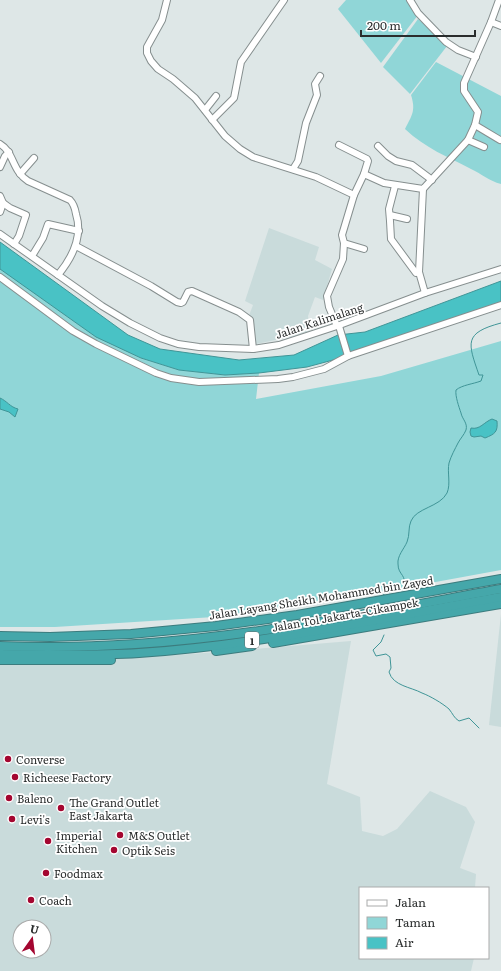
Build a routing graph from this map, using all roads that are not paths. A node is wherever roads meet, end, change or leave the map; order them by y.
1 (167, 0) edge
2 (284, 0) edge
3 (410, 0) edge
4 (499, 0) edge
5 (491, 22) junction
6 (501, 26) edge
7 (476, 57) junction
8 (320, 76) dead end
9 (216, 96) dead end
10 (206, 110) junction
11 (212, 120) junction
12 (475, 125) junction
13 (468, 140) junction
14 (500, 140) edge
15 (0, 144) edge
16 (339, 145) dead end
17 (378, 146) dead end
18 (484, 147) dead end
19 (9, 152) junction
20 (34, 158) dead end
21 (0, 167) edge
22 (293, 169) junction
23 (20, 174) junction
24 (364, 174) junction
25 (432, 180) junction
26 (395, 186) junction
27 (423, 189) junction
28 (354, 195) junction
29 (0, 196) edge
30 (3, 203) junction
31 (0, 212) edge
32 (390, 215) junction
33 (407, 219) dead end
34 (79, 231) junction
35 (0, 234) edge
36 (344, 243) junction
37 (14, 244) junction
38 (76, 246) junction
39 (364, 249) dead end
40 (32, 256) junction
41 (501, 269) edge
42 (419, 272) junction
43 (58, 275) junction
44 (0, 277) edge
45 (425, 293) junction
46 (501, 305) edge
47 (339, 327) junction
48 (253, 349) junction
49 (348, 354) junction
50 (501, 579) edge
51 (501, 589) edge
52 (501, 597) edge
53 (501, 604) edge
54 (0, 636) edge
55 (0, 646) edge
56 (0, 654) edge
57 (0, 660) edge

1 - 10 street
2 - 11 street
3 - 7 street
4 - 5 street
5 - 6 street
5 - 7 street
7 - 12 street
8 - 22 street
9 - 10 street
10 - 11 street
11 - 22 street
12 - 13 street
12 - 14 street
13 - 18 street
13 - 25 street
15 - 19 street
16 - 24 street
17 - 25 street
19 - 21 street
19 - 23 street
20 - 23 street
22 - 28 street
23 - 34 street
24 - 26 street
24 - 28 street
25 - 27 street
26 - 27 street
26 - 32 street
27 - 42 street
28 - 36 street
29 - 30 street
30 - 31 street
30 - 37 street
32 - 33 street
32 - 42 street
34 - 38 street
34 - 40 street
35 - 37 street, Jalan Kalimalang
36 - 39 street
36 - 47 street
37 - 40 street, Jalan Kalimalang
38 - 43 street
38 - 48 street
40 - 43 street, Jalan Kalimalang
41 - 45 street, Jalan Kalimalang
42 - 45 street
43 - 48 street, Jalan Kalimalang
44 - 49 street
45 - 47 street, Jalan Kalimalang
46 - 49 street
47 - 48 street, Jalan Kalimalang
47 - 49 street
50 - 54 highway, Jalan Layang Sheikh Mohammed bin Zayed / 1
51 - 55 highway, Jalan Tol Jakarta–Cikampek / 1
52 - 56 highway, Jalan Tol Jakarta–Cikampek / 1
53 - 57 highway, 1

